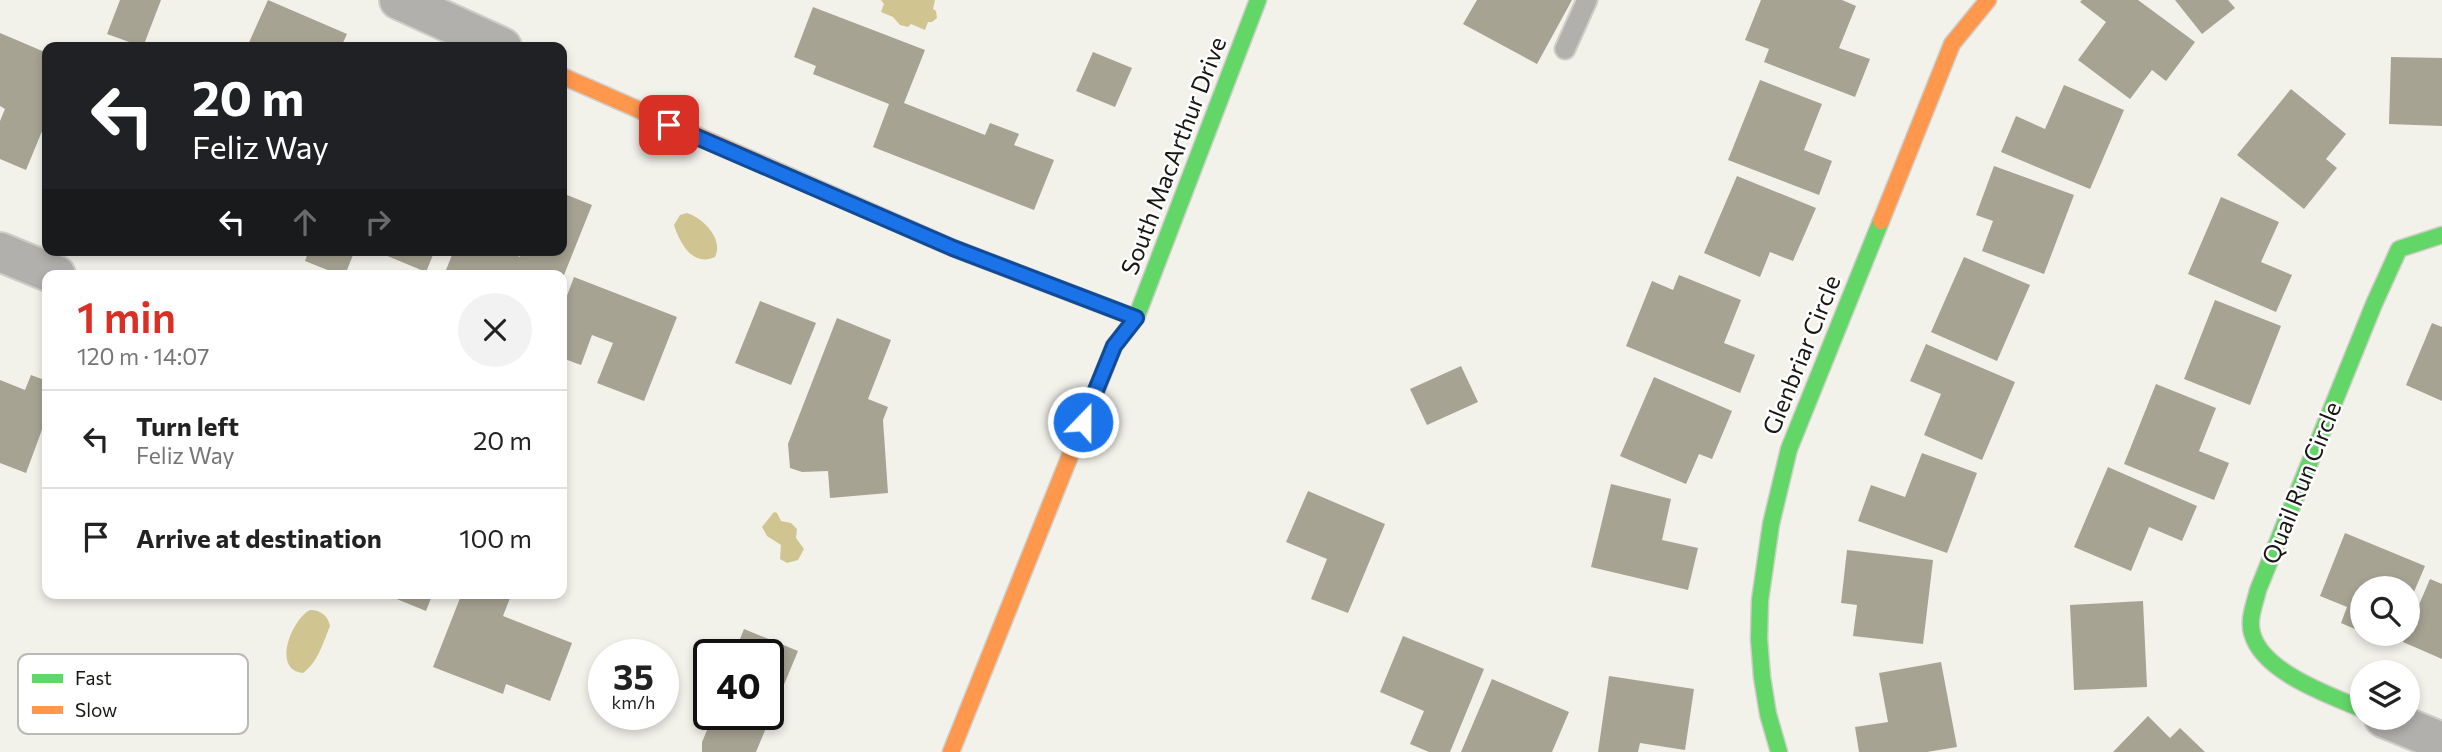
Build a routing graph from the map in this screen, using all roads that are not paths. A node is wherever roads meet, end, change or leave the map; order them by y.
1 (399, 0) edge
2 (1258, 0) edge
3 (1587, 0) edge
4 (1981, 2) edge
5 (491, 42) edge
6 (1565, 49) dead end
7 (567, 78) edge
8 (2442, 235) edge
9 (0, 252) edge
10 (44, 270) edge
11 (1136, 318) junction
12 (2350, 704) edge
13 (2413, 730) edge
14 (2442, 742) edge
15 (951, 752) edge
16 (1779, 752) edge

1 - 5 street
2 - 11 street, South MacArthur Drive
3 - 6 lane
4 - 16 street, Glenbriar Circle
7 - 11 street
8 - 12 street, Quail Run Circle
9 - 10 street
11 - 15 street, South MacArthur Drive
13 - 14 street

